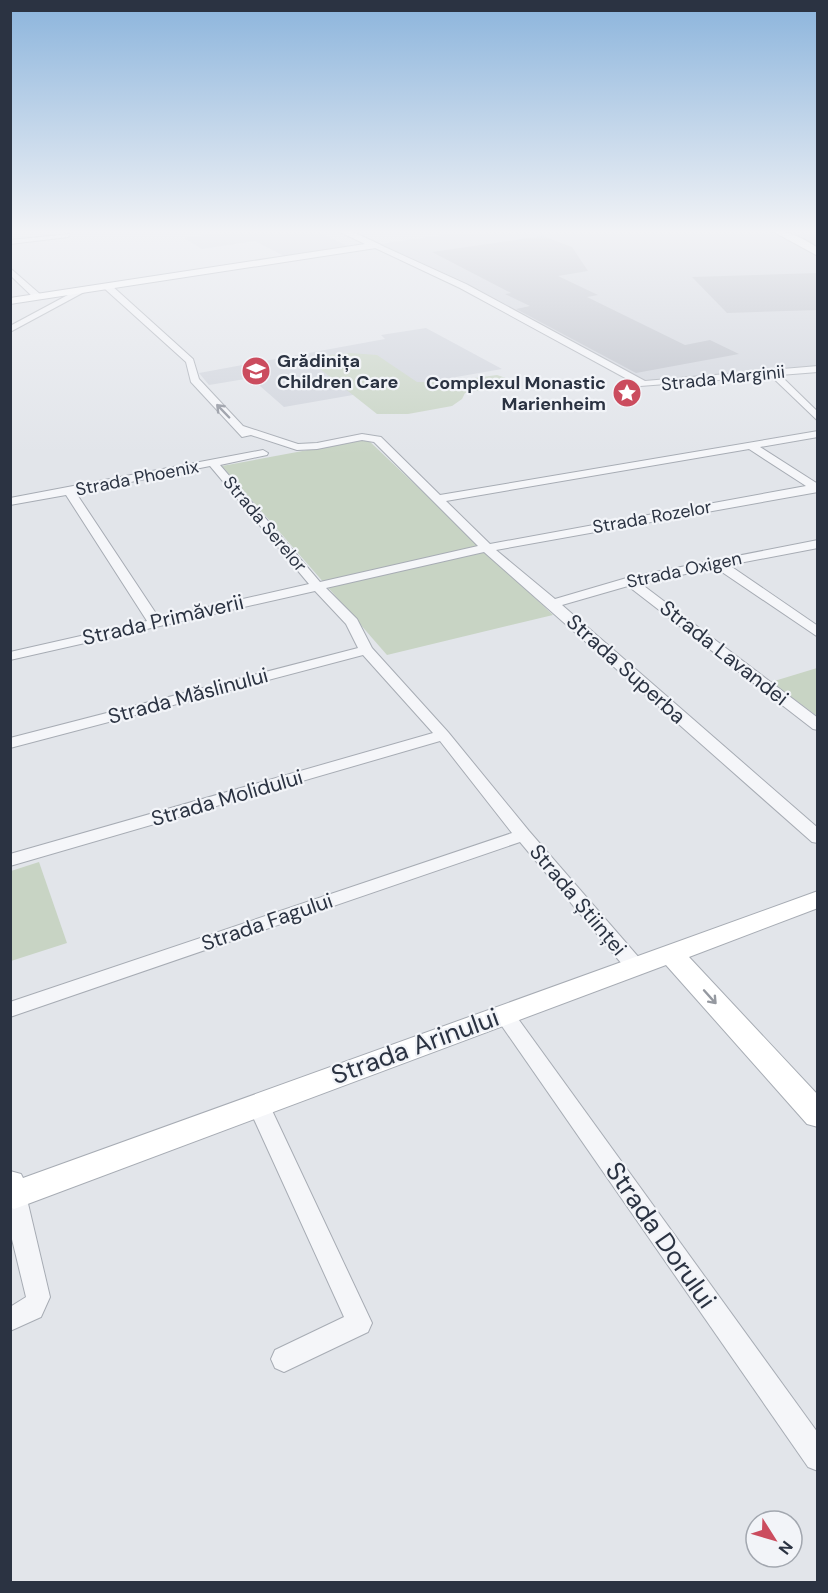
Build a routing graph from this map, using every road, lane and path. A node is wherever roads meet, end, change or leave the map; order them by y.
1 (56, 305) edge
2 (128, 305) edge
3 (499, 305) edge
4 (10, 330) edge
5 (818, 369) edge
6 (773, 373) junction
7 (818, 418) edge
8 (239, 428) junction
9 (818, 434) edge
10 (750, 445) junction
11 (213, 463) junction
12 (817, 488) edge
13 (69, 491) junction
14 (436, 499) junction
15 (10, 502) edge
16 (818, 544) edge
17 (798, 546) junction
18 (487, 548) junction
19 (818, 559) edge
20 (717, 563) junction
21 (630, 581) junction
22 (316, 585) junction
23 (553, 604) junction
24 (155, 622) junction
25 (818, 633) edge
26 (366, 650) junction
27 (10, 656) edge
28 (818, 726) edge
29 (443, 735) junction
30 (10, 743) edge
31 (523, 835) junction
32 (818, 838) edge
33 (10, 860) edge
34 (818, 899) edge
35 (671, 954) junction
36 (634, 965) junction
37 (10, 1010) edge
38 (504, 1014) junction
39 (258, 1104) junction
40 (818, 1115) edge
41 (12, 1190) edge
42 (10, 1319) edge
43 (284, 1359) dead end
44 (818, 1456) edge

1 - 4 street
8 -> 2 street
3 - 6 street, Strada Marginii
5 - 6 street, Strada Marginii
6 - 7 street
8 - 11 street, Strada Phoenix
8 - 14 street, Strada Superba
9 - 10 street
10 - 12 street
10 - 14 street
11 - 13 street, Strada Phoenix
11 - 22 street, Strada Serelor
12 - 18 street, Strada Rozelor
13 - 15 street, Strada Phoenix
13 - 24 street
14 - 18 street, Strada Superba
16 - 17 street, Strada Oxigen
17 - 19 street
17 - 20 street, Strada Oxigen
18 - 22 street, Strada Rozelor
18 - 23 street, Strada Superba
20 - 21 street, Strada Oxigen
20 - 25 street
21 - 23 street, Strada Oxigen
21 - 28 street, Strada Lavandei
22 - 24 street, Strada Primăverii
22 - 26 street, Strada Serelor
23 - 32 street, Strada Superba
24 - 27 street, Strada Primăverii
26 - 29 street, Strada Serelor
26 - 30 street, Strada Măslinului
29 - 31 street, Strada Științei
29 - 33 street, Strada Molidului
31 - 36 street, Strada Științei
31 - 37 street, Strada Fagului
34 - 35 street, Strada Arinului
35 - 36 street, Strada Arinului
35 -> 40 street
36 - 38 street, Strada Arinului
38 - 39 street, Strada Arinului
38 - 44 street, Strada Dorului
39 - 41 street, Strada Arinului
39 - 43 street
41 - 42 street

